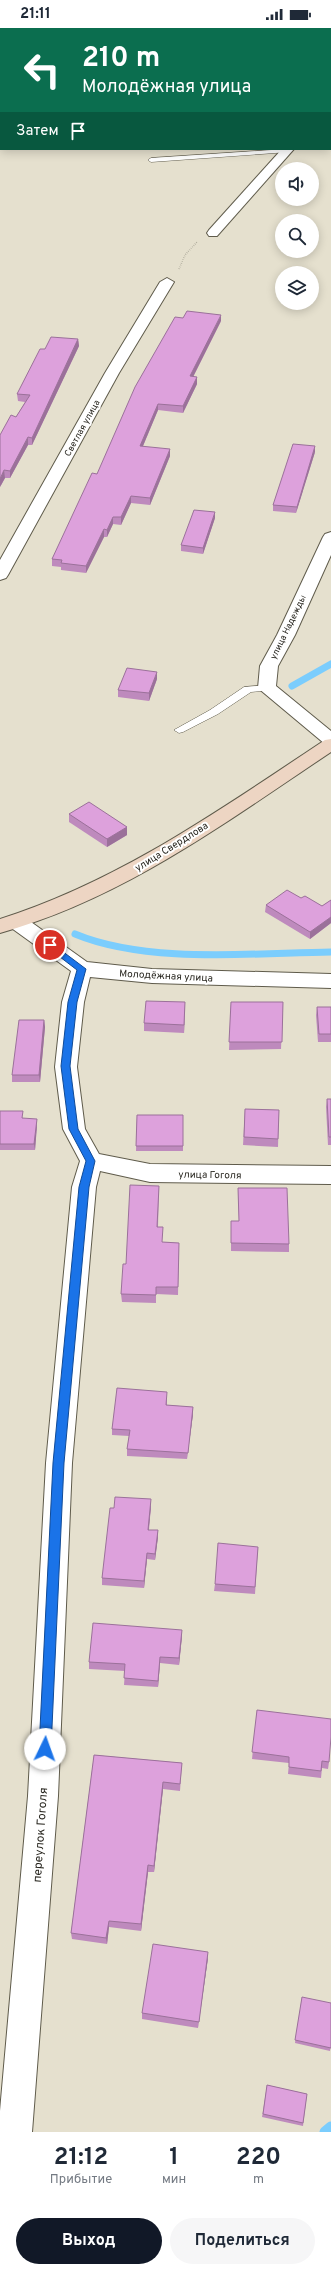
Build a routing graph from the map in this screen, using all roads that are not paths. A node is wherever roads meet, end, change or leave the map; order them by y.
1 (288, 150) edge
2 (151, 160) dead end
3 (213, 234) road end
4 (167, 282) dead end
5 (331, 536) edge
6 (0, 575) edge
7 (267, 688) junction
8 (179, 730) dead end
9 (331, 740) edge
10 (331, 744) edge
11 (9, 924) edge
12 (82, 969) junction
13 (331, 981) edge
14 (91, 1161) junction
15 (331, 1175) edge
16 (15, 2132) edge

1 - 2 lane
1 - 3 street
4 - 6 street, Светлая улица
5 - 7 street, улица Надежды
7 - 8 lane
7 - 9 street
10 - 11 street, улица Свердлова
11 - 12 street
12 - 13 street, Молодёжная улица
12 - 14 street
14 - 15 street, улица Гоголя
14 - 16 street, переулок Гоголя

